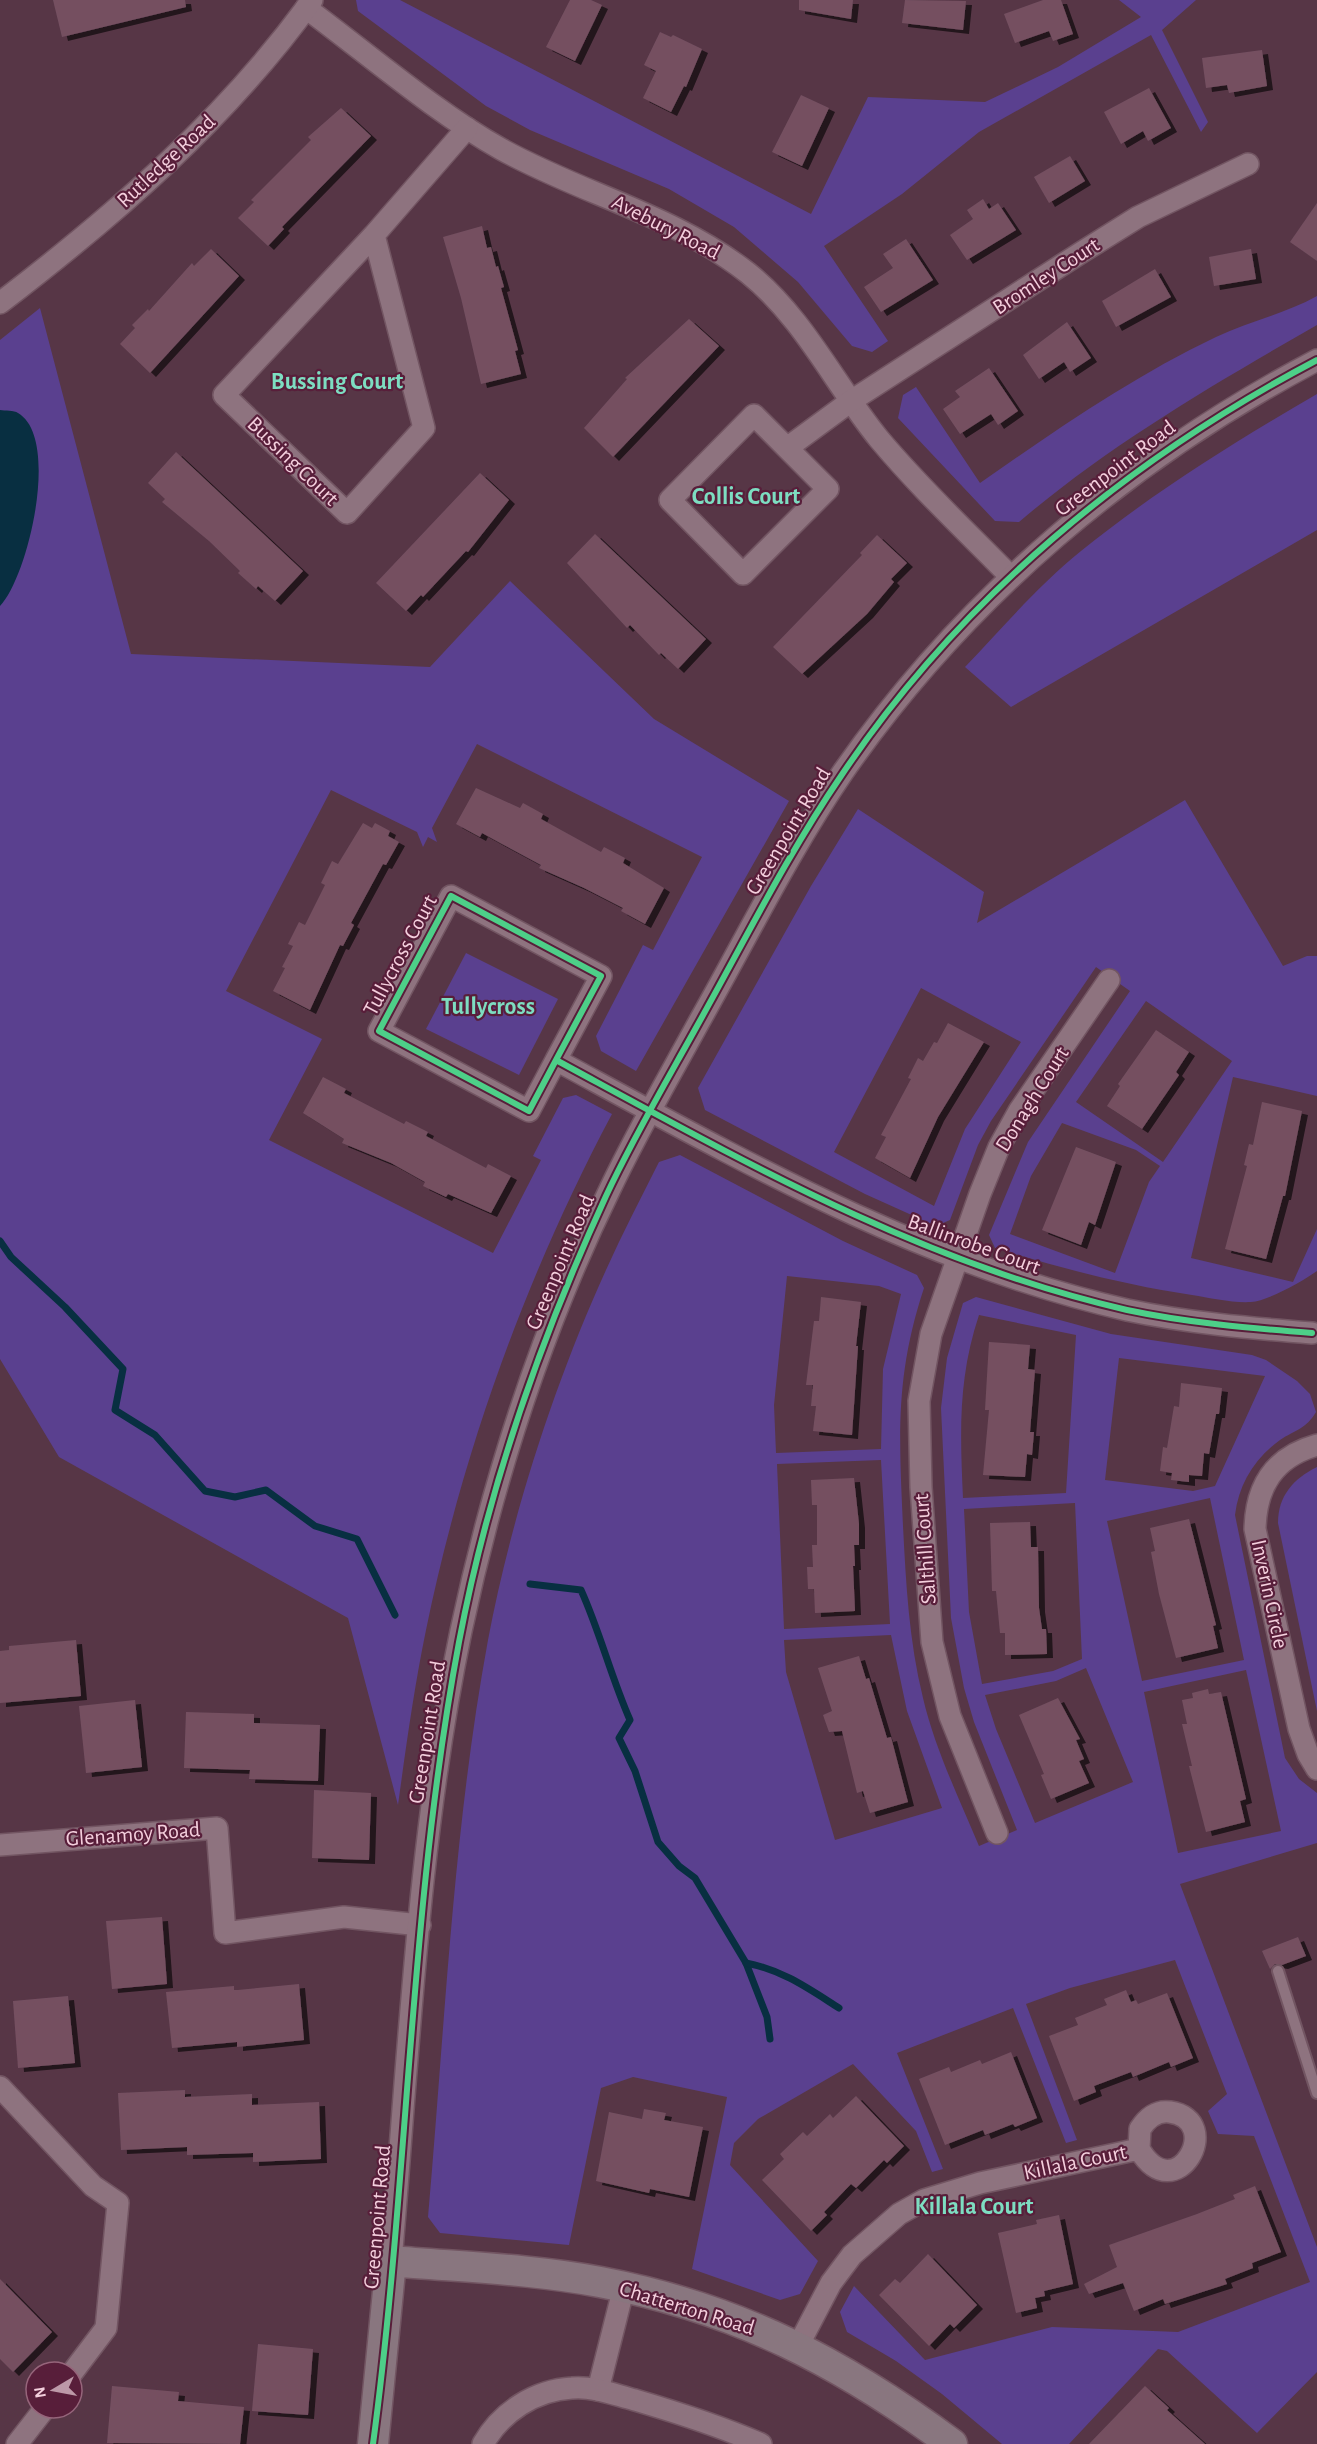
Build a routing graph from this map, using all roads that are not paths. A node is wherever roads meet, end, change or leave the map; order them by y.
1 (309, 4) edge
2 (467, 128) junction
3 (1248, 164) dead end
4 (374, 235) junction
5 (2, 296) edge
6 (1317, 360) edge
7 (851, 400) junction
8 (787, 448) junction
9 (1010, 576) junction
10 (1109, 980) dead end
11 (556, 1060) junction
12 (650, 1110) junction
13 (956, 1259) junction
14 (1315, 1334) edge
15 (1317, 1445) edge
16 (1317, 1768) edge
17 (997, 1833) dead end
18 (0, 1845) edge
19 (420, 1925) junction
20 (1278, 1971) dead end
21 (0, 2086) edge
22 (1317, 2093) edge
23 (1139, 2149) dead end
24 (391, 2260) junction
25 (624, 2287) junction
26 (798, 2346) junction
27 (82, 2360) edge
28 (598, 2390) junction
29 (36, 2420) edge
30 (0, 2438) edge
31 (7, 2444) edge
32 (17, 2444) edge
33 (373, 2444) edge
34 (483, 2444) edge
35 (761, 2444) edge
36 (952, 2444) edge

1 - 2 street, Avebury Road
1 - 5 street, Rutledge Road
2 - 4 street, Bussing Court
2 - 7 street, Avebury Road
3 - 7 street, Bromley Court
4 - 4 street, Bussing Court
6 - 9 street, Greenpoint Road
7 - 8 street
7 - 9 street, Avebury Road
8 - 8 street
9 - 12 street, Greenpoint Road
10 - 13 street, Donagh Court
11 - 11 street, Tullycross Court
11 - 12 street
12 - 13 street, Ballinrobe Court
12 - 19 street, Greenpoint Road
13 - 14 street, Ballinrobe Court
13 - 17 street, Salthill Court
15 - 16 street, Inverin Circle
18 - 19 street, Glenamoy Road
19 - 24 street, Greenpoint Road
20 - 22 lane
21 - 27 street
23 - 26 street, Killala Court
24 - 25 street, Chatterton Road
24 - 33 street, Greenpoint Road
25 - 26 street, Chatterton Road
25 - 28 street
26 - 36 street, Chatterton Road
28 - 34 street
28 - 35 street
29 - 32 street
30 - 31 street

